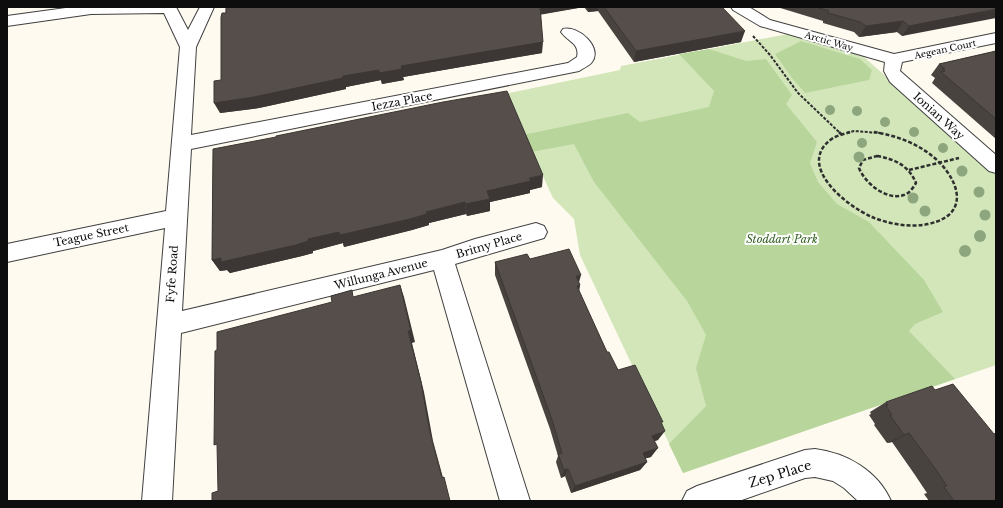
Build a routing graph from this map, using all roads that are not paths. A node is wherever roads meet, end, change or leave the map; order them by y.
1 (203, 7) edge
2 (207, 7) edge
3 (738, 7) edge
4 (96, 8) edge
5 (167, 8) edge
6 (7, 21) edge
7 (569, 32) dead end
8 (996, 38) edge
9 (188, 47) junction
10 (894, 59) junction
11 (181, 144) junction
12 (996, 166) edge
13 (176, 217) junction
14 (536, 232) dead end
15 (7, 253) edge
16 (442, 259) junction
17 (169, 325) junction
18 (157, 501) edge
19 (515, 501) edge
20 (697, 501) edge
21 (876, 501) edge

1 - 5 street
2 - 9 street, Fyfe Road
3 - 10 street, Arctic Way
4 - 5 street
4 - 6 street
5 - 9 street, Fyfe Road
7 - 11 street, Iezza Place
8 - 10 street, Aegean Court
9 - 11 street, Fyfe Road
10 - 12 street, Ionian Way
11 - 13 street, Fyfe Road
13 - 15 street, Teague Street
13 - 17 street, Fyfe Road
14 - 16 street, Britny Place
16 - 17 street, Willunga Avenue
16 - 19 street, Willunga Avenue
17 - 18 street, Fyfe Road
20 - 21 street, Zep Place

